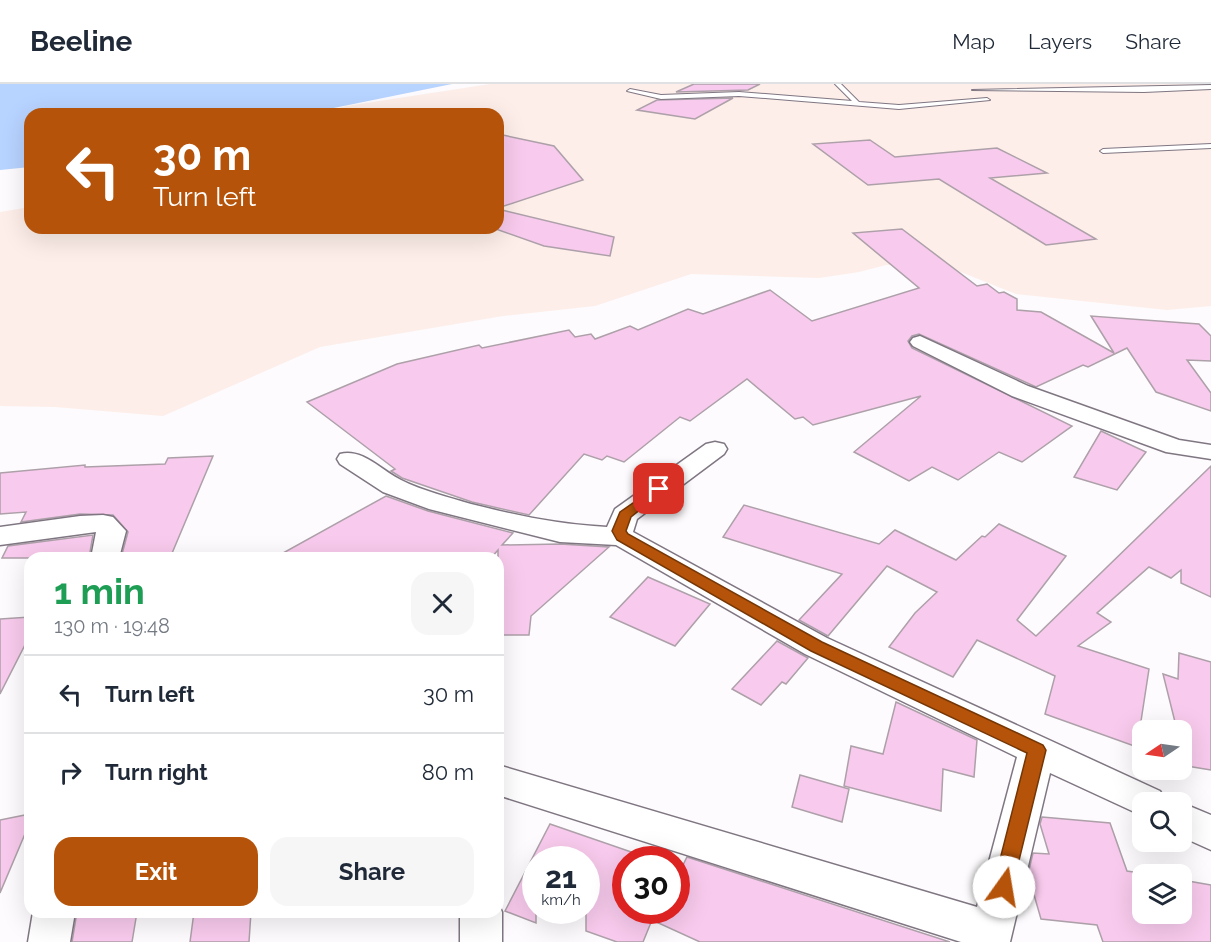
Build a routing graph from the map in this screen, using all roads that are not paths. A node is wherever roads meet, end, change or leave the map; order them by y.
1 (838, 84) edge
2 (967, 84) edge
3 (1211, 87) edge
4 (975, 90) junction
5 (630, 91) dead end
6 (858, 104) junction
7 (1211, 146) edge
8 (1103, 151) dead end
9 (920, 342) dead end
10 (715, 449) dead end
11 (1211, 452) edge
12 (349, 459) dead end
13 (0, 536) edge
14 (622, 537) junction
15 (107, 552) edge
16 (1037, 750) junction
17 (504, 782) edge
18 (1132, 795) edge
19 (1192, 824) edge
20 (1211, 833) edge
21 (53, 918) edge
22 (481, 918) edge
23 (991, 937) edge
24 (49, 942) edge
25 (481, 942) edge

1 - 6 lane
2 - 4 lane
3 - 4 lane
4 - 6 lane
5 - 6 lane
7 - 8 lane
9 - 11 street
10 - 14 street
12 - 14 street
13 - 15 street
14 - 16 street
16 - 18 street
16 - 23 street
17 - 23 street
19 - 20 street
21 - 24 street
22 - 25 street

